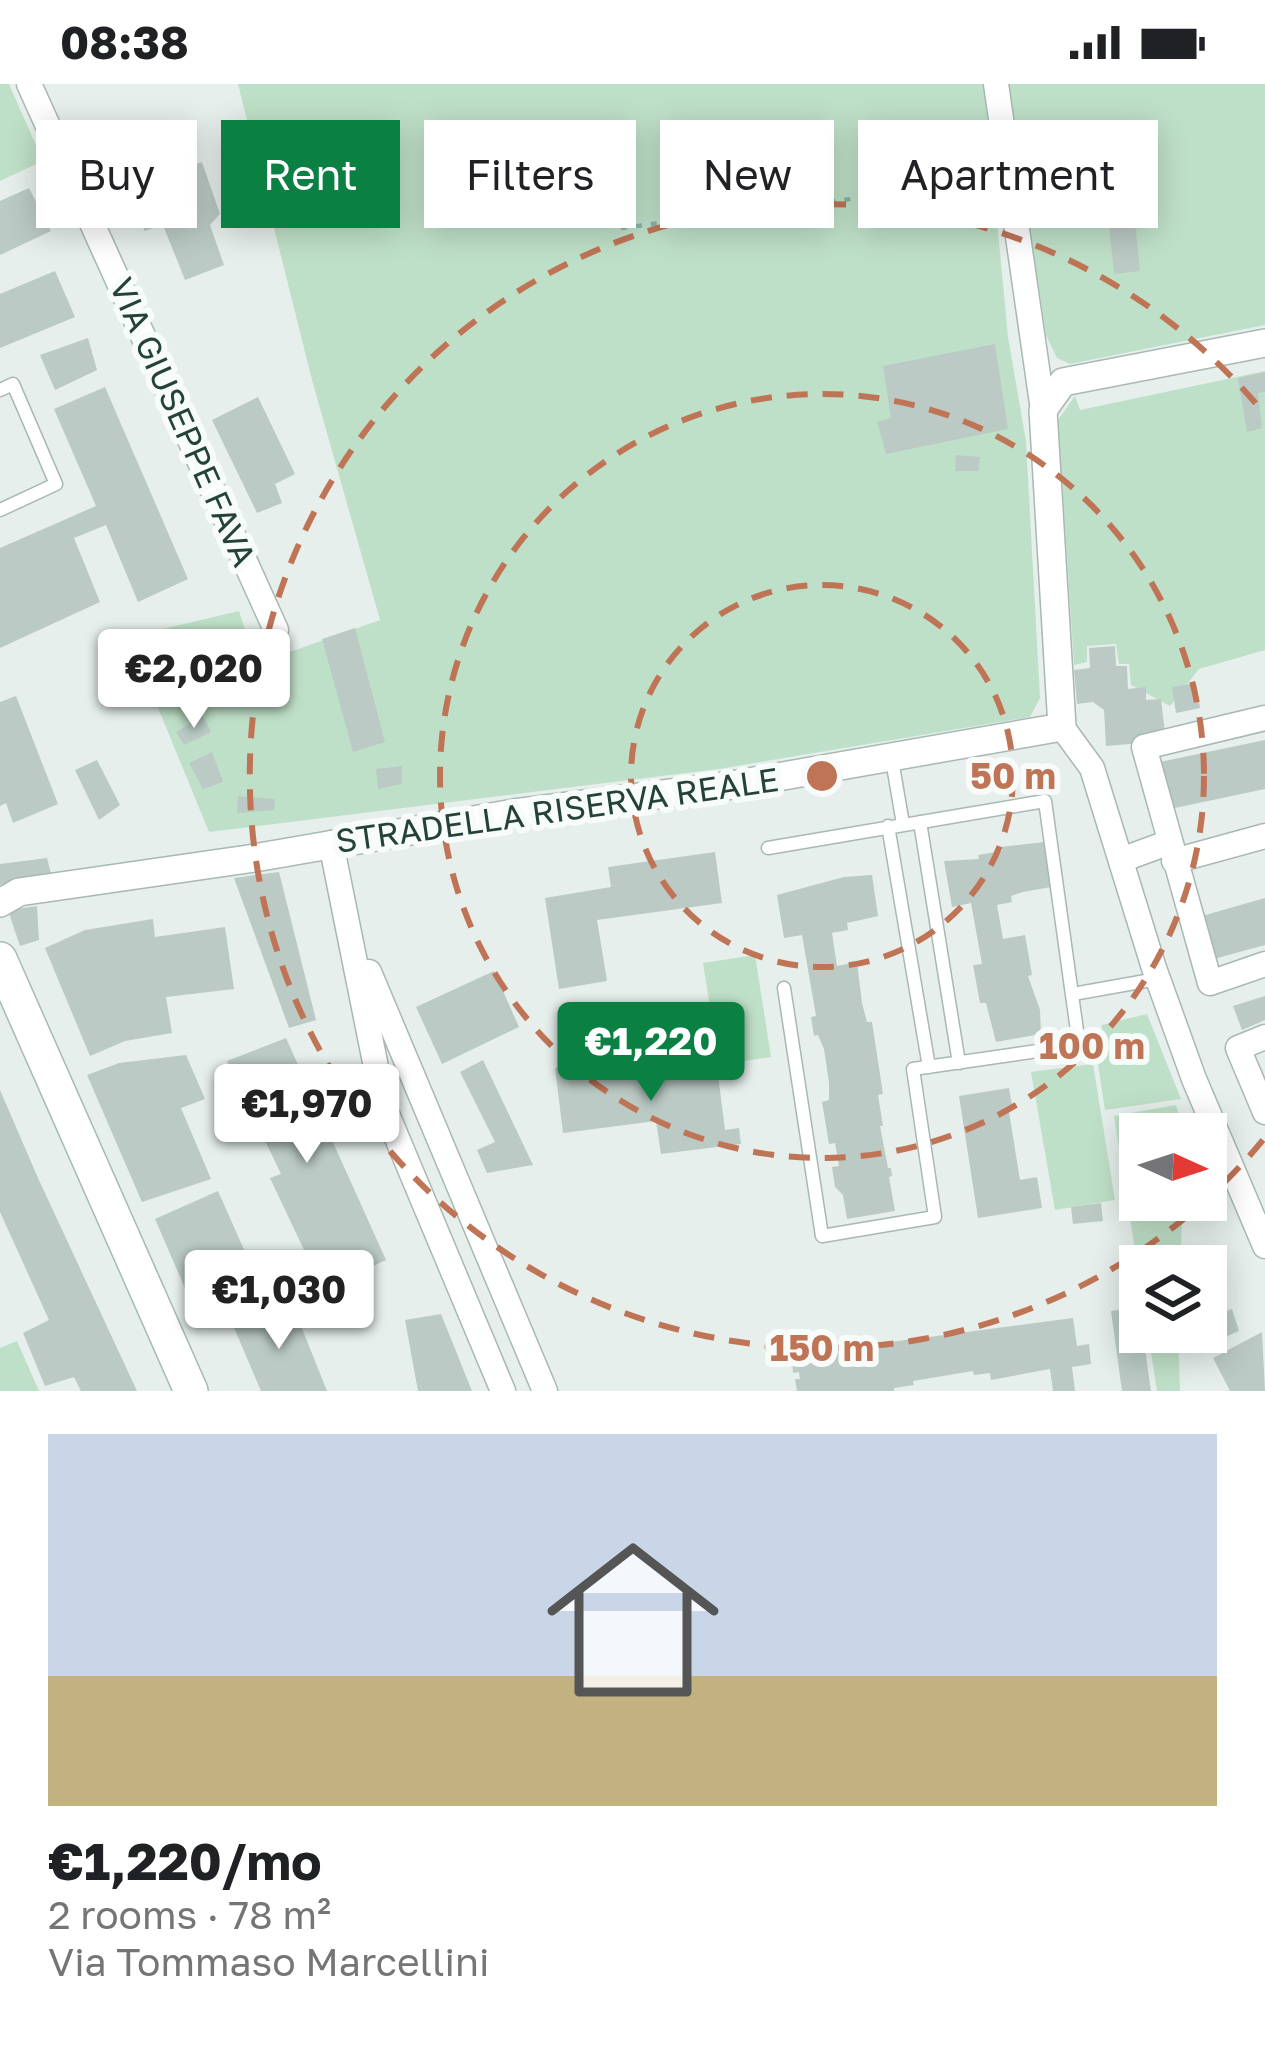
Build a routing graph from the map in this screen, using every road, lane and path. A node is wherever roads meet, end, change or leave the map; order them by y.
1 (29, 84) edge
2 (996, 84) edge
3 (1001, 120) edge
4 (858, 198) edge
5 (636, 226) edge
6 (1017, 228) edge
7 (1265, 343) edge
8 (0, 390) edge
9 (1043, 410) junction
10 (0, 510) edge
11 (276, 631) dead end
12 (1265, 718) edge
13 (1062, 727) junction
14 (892, 760) junction
15 (920, 822) junction
16 (903, 824) junction
17 (888, 826) junction
18 (1265, 836) edge
19 (331, 843) junction
20 (767, 848) dead end
21 (1172, 852) junction
22 (1121, 860) junction
23 (0, 903) edge
24 (349, 926) junction
25 (0, 959) edge
26 (1265, 964) edge
27 (1157, 979) junction
28 (784, 988) dead end
29 (1073, 994) junction
30 (1265, 1037) edge
31 (959, 1063) junction
32 (929, 1067) junction
33 (1265, 1112) edge
34 (1257, 1209) edge
35 (1265, 1246) edge
36 (191, 1391) edge
37 (503, 1391) edge
38 (544, 1391) edge

1 - 11 street, VIA GIUSEPPE FAVA
2 - 3 street
4 - 5 path
6 - 9 street
7 - 9 street
8 - 10 lane
9 - 13 street
12 - 21 street
13 - 14 street, STRADELLA RISERVA REALE
13 - 22 street
14 - 16 lane
14 - 19 street, STRADELLA RISERVA REALE
15 - 16 lane
15 - 29 lane
15 - 31 lane
16 - 17 lane
17 - 20 lane
17 - 32 lane
18 - 21 street
19 - 23 street, STRADELLA RISERVA REALE
19 - 24 street
21 - 22 street
21 - 26 street
22 - 27 street
24 - 37 street
24 - 38 street
25 - 36 main road
27 - 29 lane
27 - 34 street
28 - 32 lane
29 - 31 lane
30 - 33 street
31 - 32 lane
34 - 35 street

